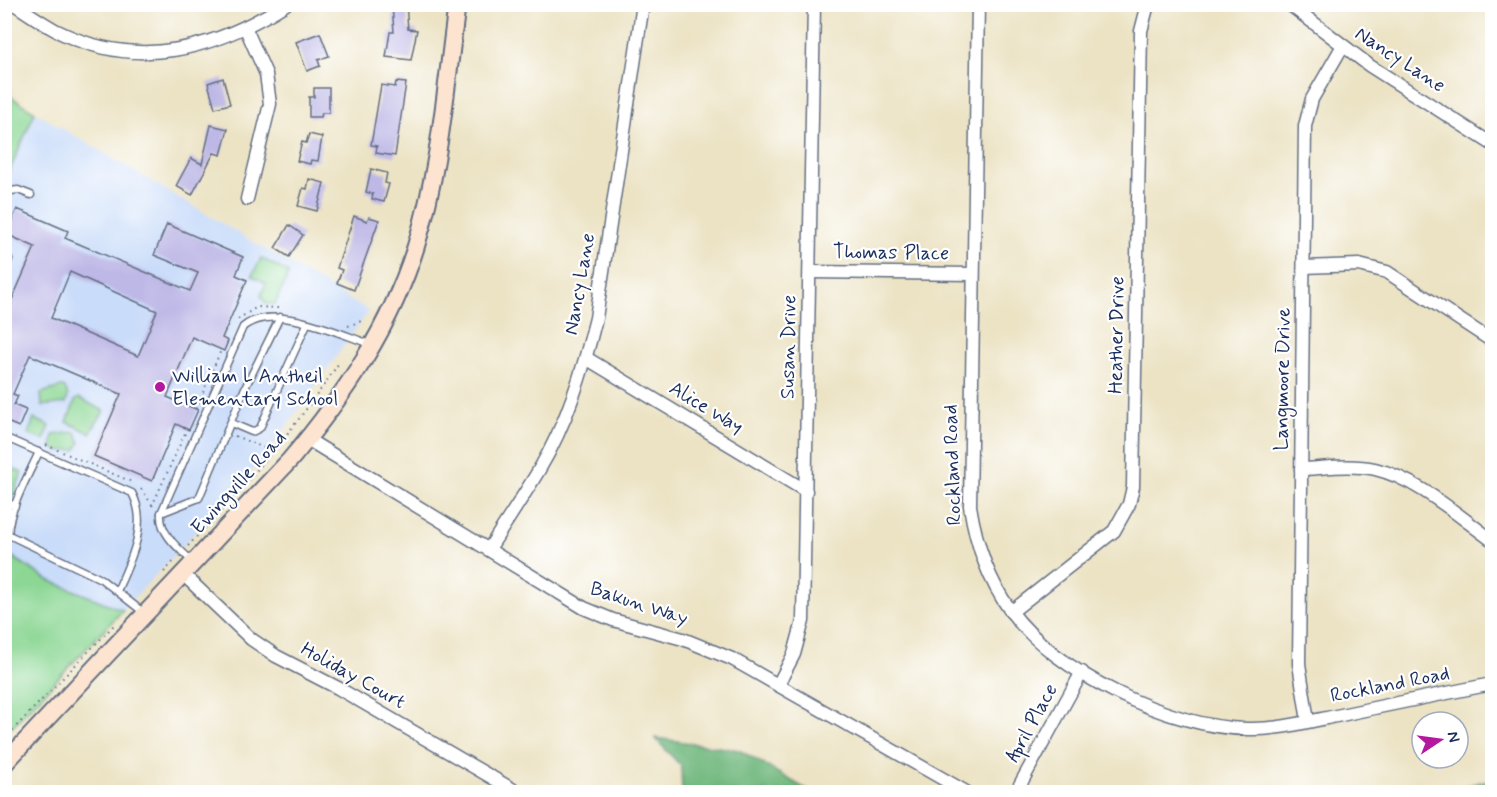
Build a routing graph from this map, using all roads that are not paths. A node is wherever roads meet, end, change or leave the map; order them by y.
1 (14, 4) edge
2 (285, 4) edge
3 (457, 4) edge
4 (643, 4) edge
5 (814, 4) edge
6 (978, 4) edge
7 (1148, 4) edge
8 (1289, 4) edge
9 (246, 28) junction
10 (1342, 46) junction
11 (1492, 144) edge
12 (4, 192) edge
13 (31, 195) dead end
14 (247, 199) dead end
15 (4, 249) edge
16 (1304, 267) junction
17 (810, 272) junction
18 (4, 273) edge
19 (972, 274) junction
20 (280, 317) junction
21 (307, 324) junction
22 (1492, 341) edge
23 (373, 345) junction
24 (586, 358) junction
25 (231, 423) junction
26 (4, 436) edge
27 (307, 439) junction
28 (39, 452) junction
29 (1301, 469) junction
30 (806, 491) junction
31 (4, 501) edge
32 (15, 506) junction
33 (161, 513) junction
34 (1492, 540) edge
35 (489, 549) junction
36 (189, 569) junction
37 (117, 591) junction
38 (1011, 612) junction
39 (146, 615) junction
40 (1082, 672) junction
41 (1492, 684) edge
42 (778, 685) junction
43 (1308, 721) junction
44 (4, 764) edge
45 (517, 792) edge
46 (966, 792) edge
47 (1016, 792) edge

1 - 9 street
2 - 9 street
3 - 23 main road, Ewingville Road
4 - 24 street, Nancy Lane
5 - 17 street, Susan Drive
6 - 19 street, Rockland Road
7 - 38 street, Heather Drive
8 - 10 street, Nancy Lane
9 - 14 street
10 - 11 street, Nancy Lane
10 - 16 street, Langmoore Drive
12 - 13 lane
15 - 18 lane
16 - 22 street
16 - 29 street, Langmoore Drive
17 - 19 street, Thomas Place
17 - 30 street, Susan Drive
19 - 38 street, Rockland Road
20 - 21 lane
20 - 25 lane
20 - 33 lane
21 - 23 lane
21 - 25 lane
23 - 27 main road, Ewingville Road
24 - 30 street, Alice Way
24 - 35 street, Nancy Lane
25 - 33 lane
26 - 28 lane
27 - 35 street, Bakun Way
27 - 36 main road, Ewingville Road
28 - 32 lane
28 - 37 lane
29 - 34 street
29 - 43 street, Langmoore Drive
30 - 42 street, Susan Drive
31 - 32 lane
32 - 37 lane
33 - 36 lane
35 - 42 street, Bakun Way
36 - 39 main road, Ewingville Road
36 - 45 street, Holiday Court
37 - 39 lane
38 - 40 street, Rockland Road
39 - 44 main road, Ewingville Road
40 - 43 street, Rockland Road
40 - 47 street, April Place
41 - 43 street, Rockland Road
42 - 46 street, Bakun Way

